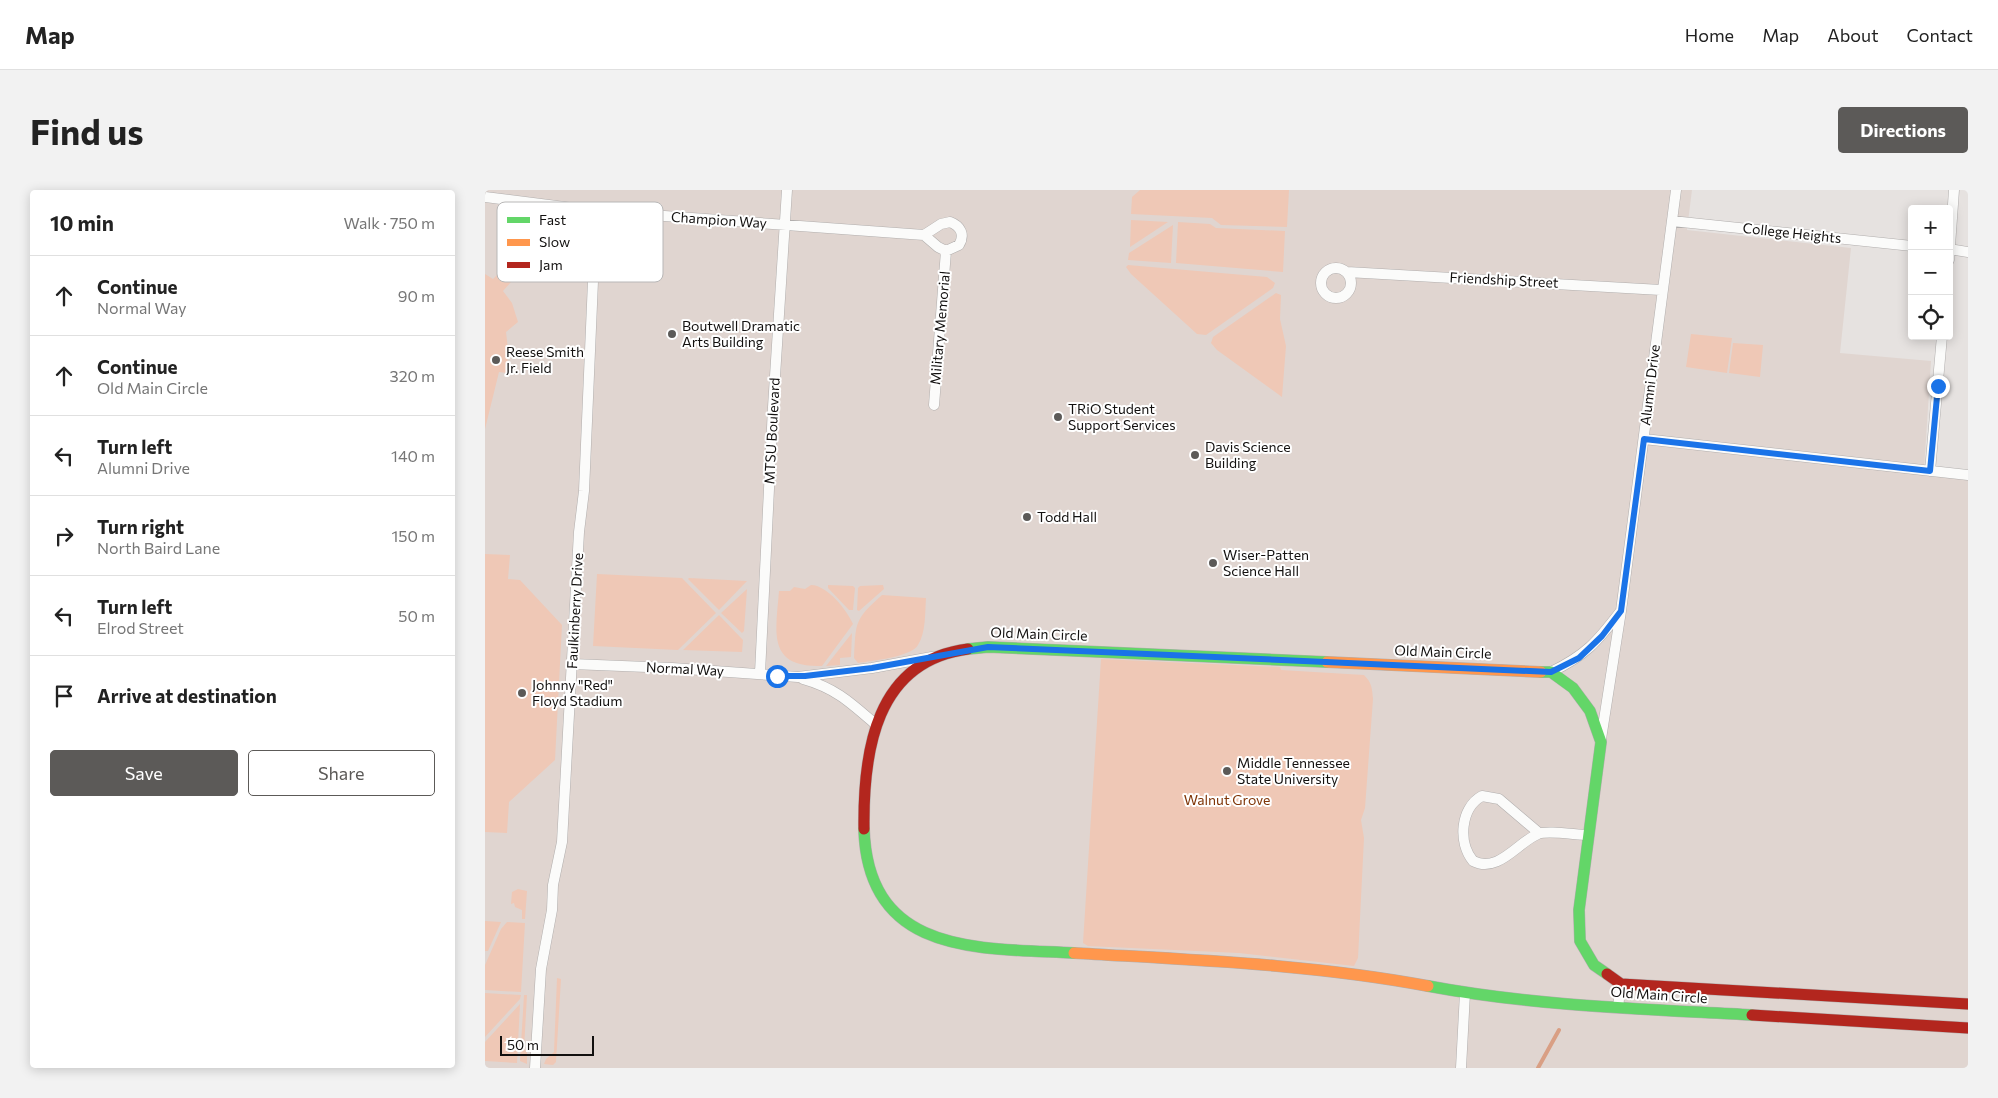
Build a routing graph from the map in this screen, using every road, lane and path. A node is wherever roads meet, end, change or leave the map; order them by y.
1 (787, 190) edge
2 (1676, 190) edge
3 (1954, 190) edge
4 (485, 197) edge
5 (525, 202) edge
6 (663, 216) edge
7 (1672, 221) junction
8 (784, 225) junction
9 (925, 235) junction
10 (1908, 246) edge
11 (1950, 250) edge
12 (946, 251) junction
13 (1968, 252) edge
14 (1953, 253) edge
15 (1347, 272) dead end
16 (593, 282) edge
17 (1661, 290) junction
18 (1942, 340) edge
19 (934, 405) dead end
20 (1644, 439) junction
21 (1930, 471) junction
22 (1968, 475) edge
23 (1621, 611) junction
24 (940, 655) junction
25 (572, 664) junction
26 (1551, 672) junction
27 (759, 673) junction
28 (798, 677) junction
29 (874, 723) junction
30 (1601, 742) junction
31 (1539, 833) junction
32 (1588, 835) junction
33 (1621, 984) junction
34 (1465, 993) junction
35 (1968, 1004) edge
36 (1618, 1007) junction
37 (1968, 1028) edge
38 (535, 1068) edge
39 (1461, 1068) edge

1 - 8 street, MTSU Boulevard
2 - 7 street, Alumni Drive
3 - 11 street
4 - 5 street, Champion Way
6 - 8 street, Champion Way
7 - 10 street, College Heights
7 - 17 street, Alumni Drive
8 - 9 street, Champion Way
8 - 27 street, MTSU Boulevard
9 - 12 street
9 - 12 street
12 - 19 street, Military Memorial
13 - 14 street
15 - 17 street, Friendship Street
16 - 25 street, Faulkinberry Drive
17 - 20 street, Alumni Drive
18 - 21 street
20 - 21 street
20 - 23 street, Alumni Drive
21 - 22 street
23 - 26 street, Alumni Drive
23 - 30 street, Alumni Drive
24 - 26 street, Old Main Circle
24 - 28 street, Normal Way
24 - 29 street, Old Main Circle
25 - 27 street, Normal Way
25 - 38 street, Faulkinberry Drive
26 - 30 street, Old Main Circle
27 - 28 street, Normal Way
28 - 29 street, Normal Way
29 - 34 street, Old Main Circle
30 - 32 street, Old Main Circle
31 - 31 street
31 - 32 street
32 - 33 street, Old Main Circle
33 - 35 street, Old Main Circle
33 - 36 street
34 - 36 street, Old Main Circle
34 - 39 street
36 - 37 street, Old Main Circle

